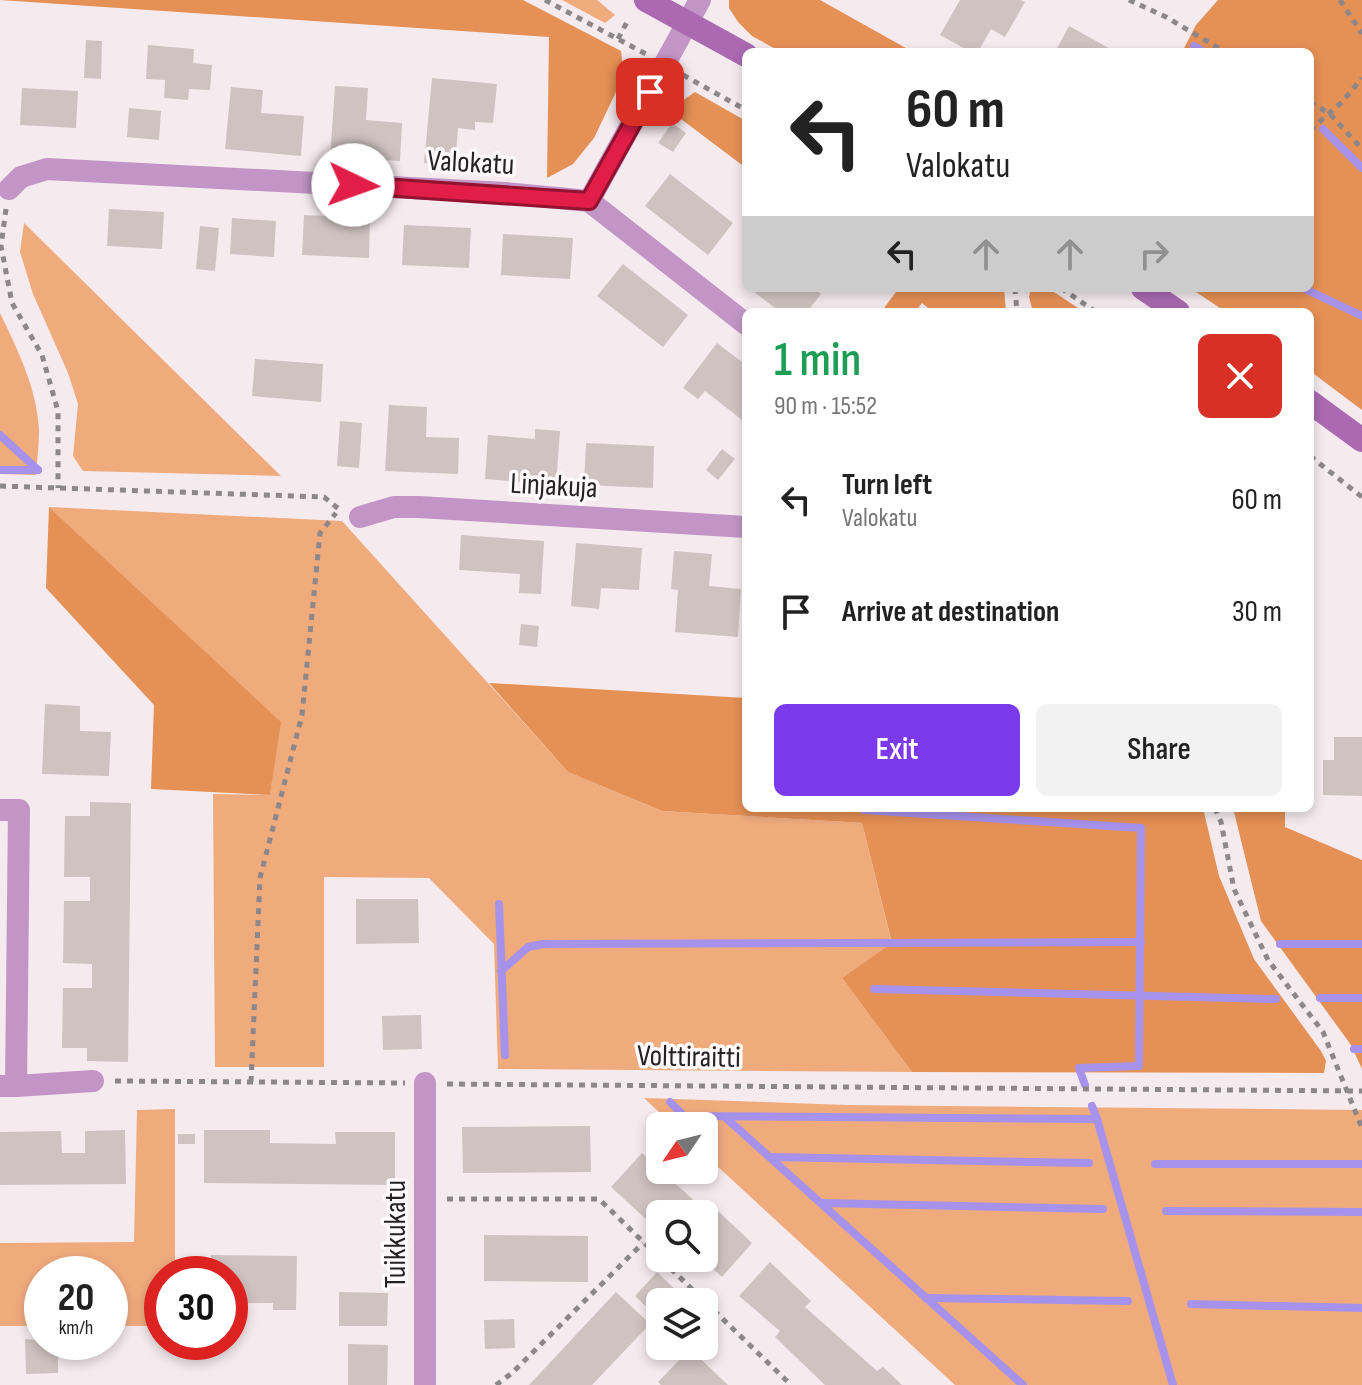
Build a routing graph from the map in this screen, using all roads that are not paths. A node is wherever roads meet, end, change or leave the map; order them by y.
1 (646, 0) edge
2 (700, 0) edge
3 (687, 23) junction
4 (742, 53) edge
5 (9, 189) road end
6 (589, 201) junction
7 (1149, 292) edge
8 (1172, 308) edge
9 (742, 321) edge
10 (1314, 405) edge
11 (1362, 440) edge
12 (350, 513) road end
13 (742, 527) edge
14 (0, 810) edge
15 (93, 1081) road end
16 (425, 1083) road end
17 (8, 1086) edge
18 (425, 1385) edge

1 - 3 street
2 - 3 street
3 - 4 street
3 - 6 street
5 - 6 street, Valokatu
6 - 9 street
7 - 8 street
10 - 11 street
12 - 13 street, Linjakuja
14 - 17 street
15 - 17 street
16 - 18 street, Tuikkukatu

